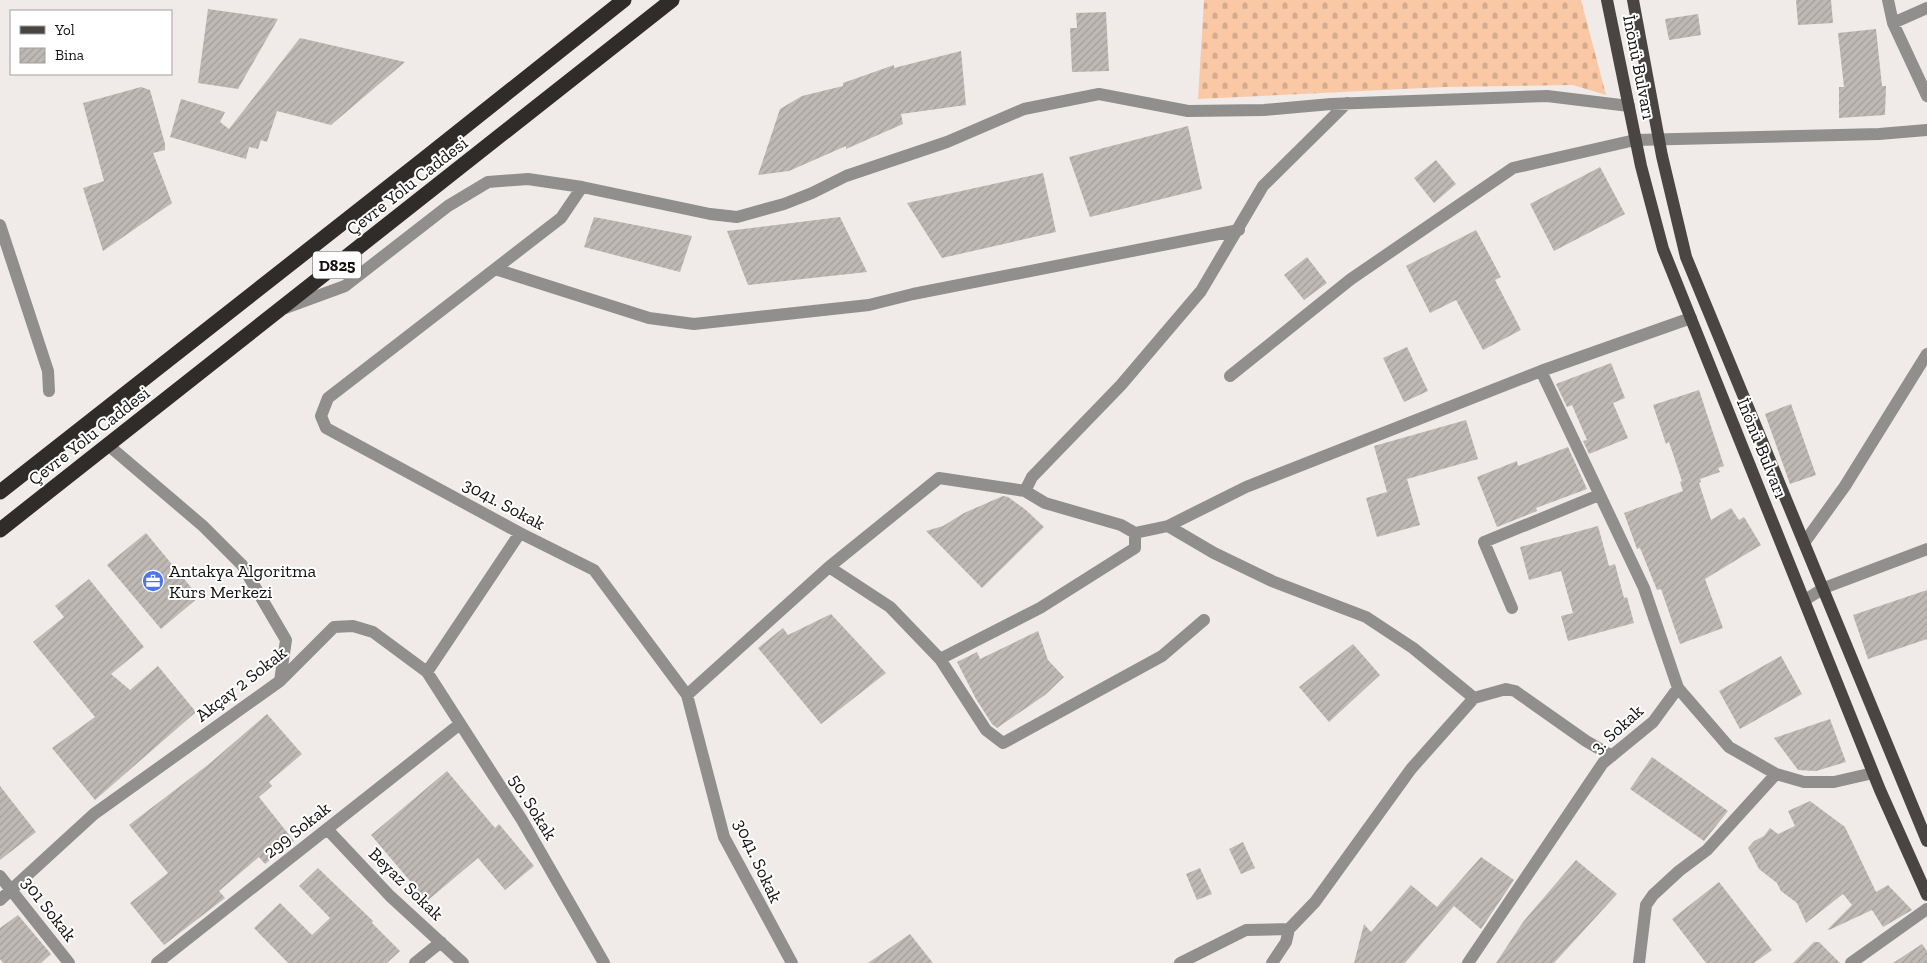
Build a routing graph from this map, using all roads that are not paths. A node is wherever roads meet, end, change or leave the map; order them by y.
1 (624, 0) edge
2 (672, 0) edge
3 (1607, 0) edge
4 (1633, 0) edge
5 (1888, 0) edge
6 (1927, 8) edge
7 (1893, 23) junction
8 (1927, 96) edge
9 (1347, 103) junction
10 (1629, 106) junction
11 (1927, 130) edge
12 (1658, 138) junction
13 (1635, 140) junction
14 (582, 187) junction
15 (0, 225) edge
16 (1239, 230) junction
17 (5, 261) edge
18 (494, 269) junction
19 (279, 310) junction
20 (1691, 318) junction
21 (1927, 354) edge
22 (1541, 371) junction
23 (1230, 376) dead end
24 (49, 391) dead end
25 (65, 441) junction
26 (108, 445) junction
27 (87, 462) junction
28 (0, 484) edge
29 (1025, 491) junction
30 (0, 492) edge
31 (1599, 495) junction
32 (1168, 526) junction
33 (0, 530) edge
34 (1135, 532) junction
35 (520, 533) junction
36 (0, 541) edge
37 (1804, 543) junction
38 (1927, 549) edge
39 (829, 567) junction
40 (1824, 588) junction
41 (1805, 600) junction
42 (1512, 608) dead end
43 (1204, 620) dead end
44 (940, 659) junction
45 (427, 672) junction
46 (280, 681) junction
47 (1678, 688) junction
48 (688, 695) junction
49 (1474, 698) junction
50 (460, 724) junction
51 (1612, 756) junction
52 (1873, 772) junction
53 (1776, 774) junction
54 (327, 829) junction
55 (1927, 841) edge
56 (0, 876) edge
57 (12, 889) junction
58 (1927, 895) edge
59 (0, 900) edge
60 (1927, 909) edge
61 (1288, 929) junction
62 (441, 942) junction
63 (69, 963) edge
64 (157, 963) edge
65 (415, 963) edge
66 (463, 963) edge
67 (604, 963) edge
68 (792, 963) edge
69 (1180, 963) edge
70 (1272, 963) edge
71 (1468, 963) edge
72 (1640, 963) edge
73 (1851, 963) edge

1 - 25 highway, Çevre Yolu Caddesi / D825
2 - 19 highway, Çevre Yolu Caddesi / D825
3 - 10 main road, İnönü Bulvarı
4 - 12 main road, İnönü Bulvarı
5 - 7 street
6 - 7 street
7 - 8 street
9 - 10 street
9 - 14 street
9 - 16 street
10 - 13 main road, İnönü Bulvarı
11 - 12 street
12 - 13 street
12 - 37 main road, İnönü Bulvarı
13 - 20 main road, İnönü Bulvarı
13 - 23 street
14 - 18 street, 3041. Sokak
14 - 19 street
15 - 17 street
16 - 18 street
16 - 29 street
17 - 24 street
18 - 35 street, 3041. Sokak
19 - 26 highway, Çevre Yolu Caddesi / D825
20 - 22 street
20 - 41 main road, İnönü Bulvarı
21 - 37 street
22 - 31 street
22 - 32 street
25 - 28 highway
25 - 30 highway, Çevre Yolu Caddesi / D825
26 - 27 highway, Çevre Yolu Caddesi / D825
26 - 46 street
27 - 33 highway, Çevre Yolu Caddesi / D825
27 - 36 highway
29 - 34 street
29 - 39 street
31 - 42 street
31 - 47 street
32 - 34 street
32 - 49 street
34 - 44 street
35 - 45 street
35 - 48 street, 3041. Sokak
37 - 40 main road, İnönü Bulvarı
38 - 40 street
39 - 44 street
39 - 48 street
40 - 41 street
40 - 55 main road, İnönü Bulvarı
41 - 52 main road, İnönü Bulvarı
43 - 44 street
45 - 46 street, Akçay 2 Sokak
45 - 50 street, 50. Sokak
46 - 57 street, Akçay 2 Sokak
47 - 51 street, 3. Sokak
47 - 53 street
48 - 68 street, 3041. Sokak
49 - 51 street
49 - 61 street
50 - 54 street, 299 Sokak
50 - 67 street, 50. Sokak
51 - 71 street, 3. Sokak
52 - 53 street
52 - 58 main road, İnönü Bulvarı
53 - 72 street
54 - 62 street, Beyaz Sokak
54 - 64 street, 299 Sokak
56 - 57 street, 301 Sokak
57 - 59 street, Akçay 2 Sokak
57 - 63 street, 301 Sokak
60 - 73 street
61 - 69 street
61 - 70 street
62 - 65 street
62 - 66 street, Beyaz Sokak

